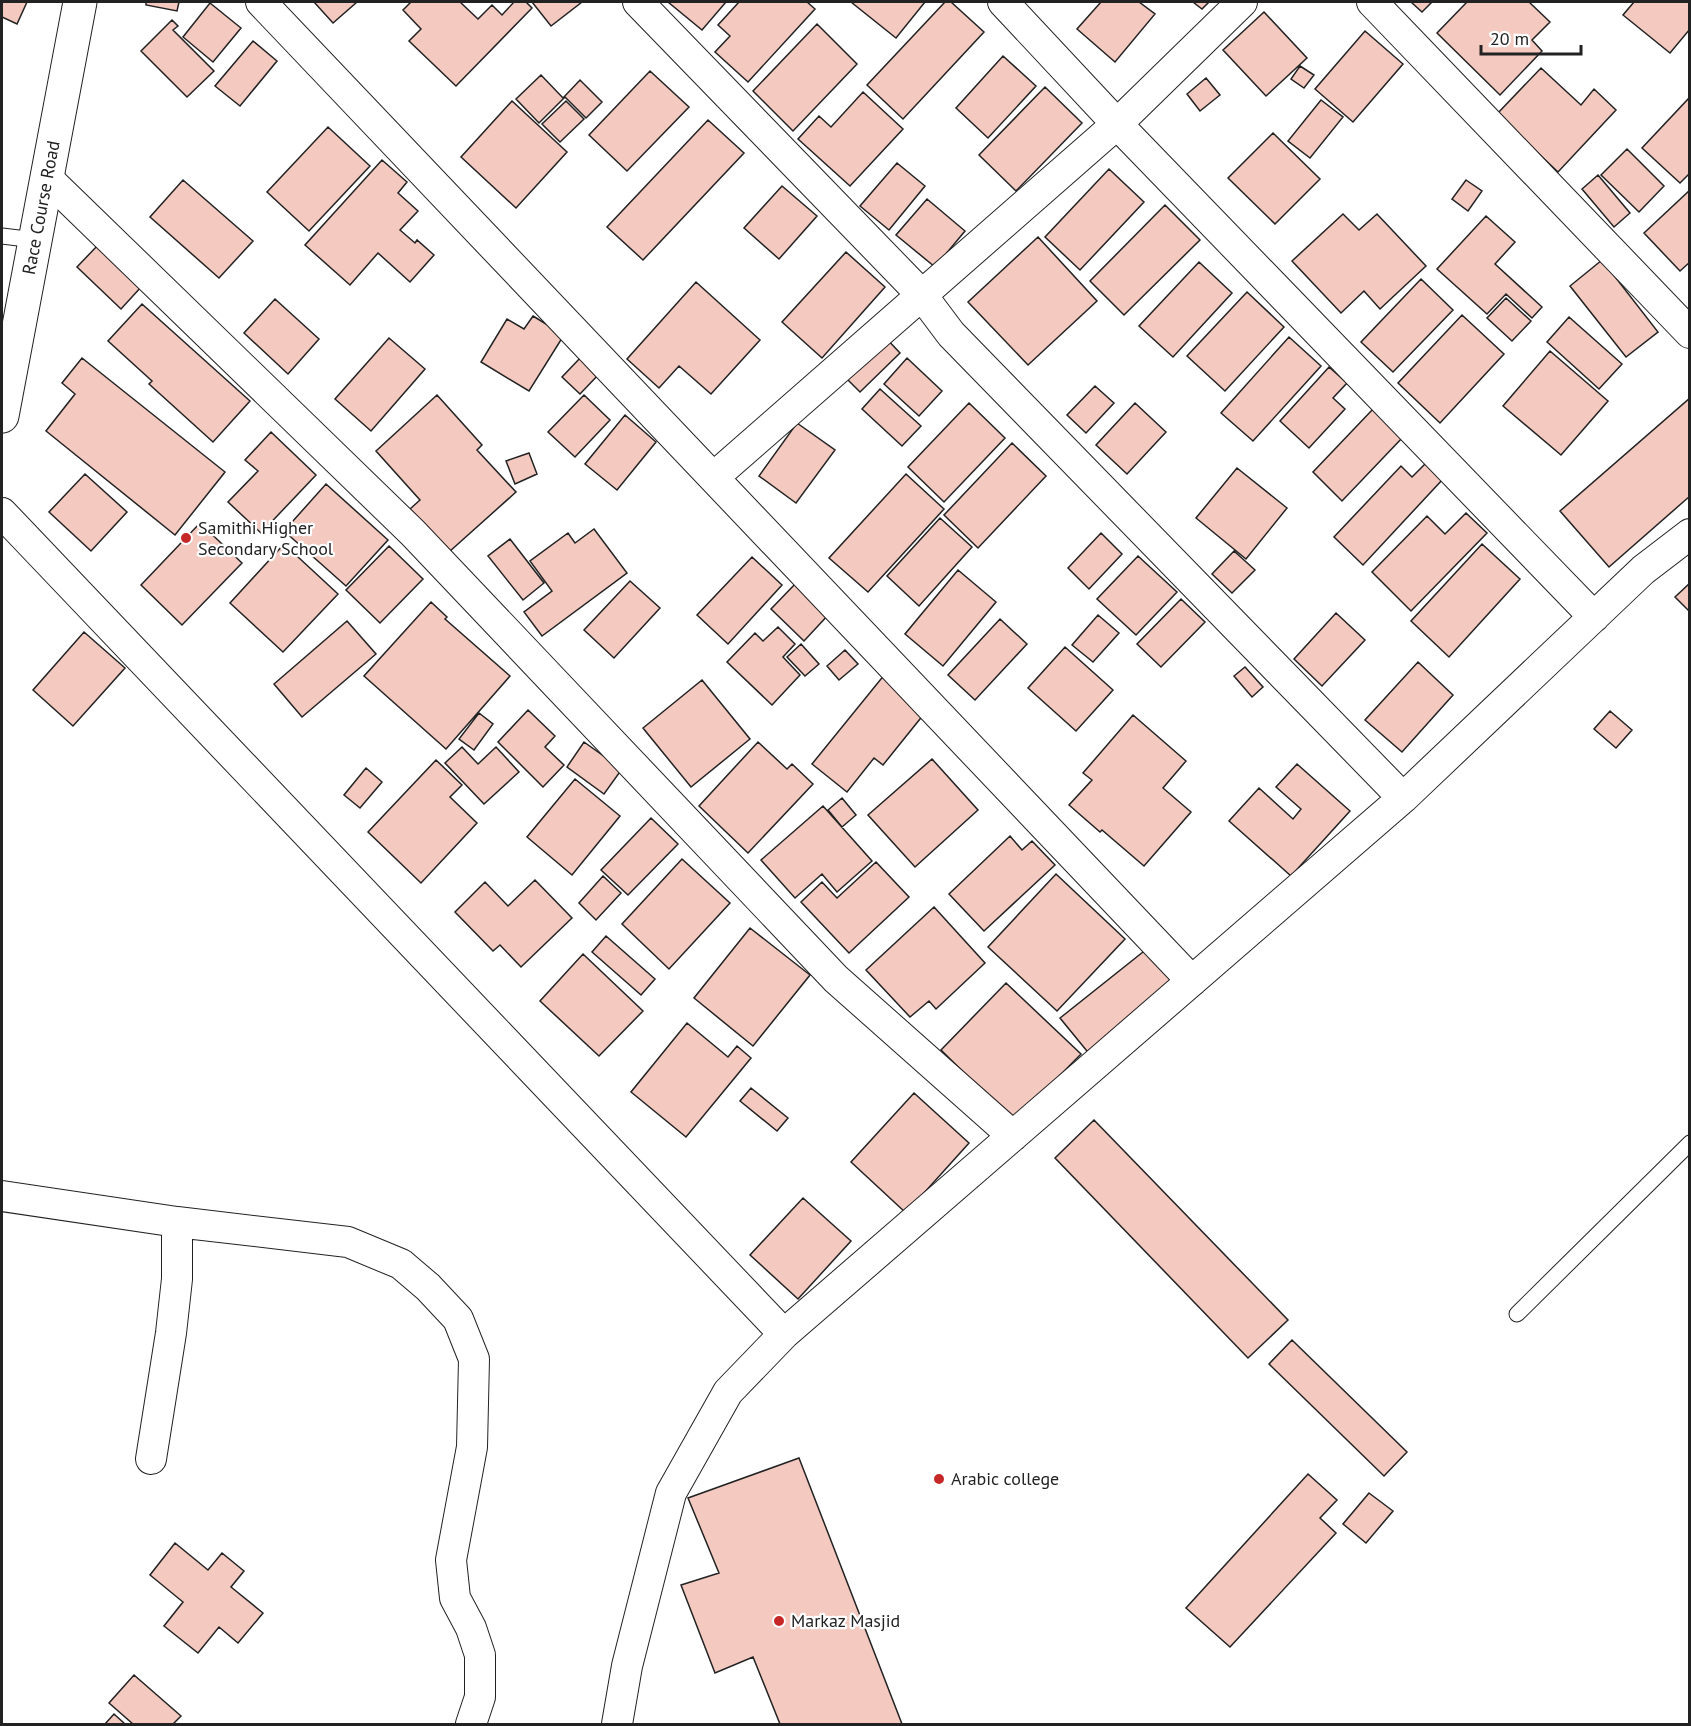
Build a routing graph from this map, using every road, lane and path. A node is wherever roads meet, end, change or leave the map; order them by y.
1 (80, 2) edge
2 (261, 2) edge
3 (638, 2) edge
4 (1003, 2) edge
5 (1242, 2) edge
6 (1372, 2) edge
7 (1117, 124) junction
8 (46, 177) junction
9 (2, 236) edge
10 (34, 240) junction
11 (921, 294) junction
12 (1689, 333) edge
13 (2, 416) edge
14 (714, 477) junction
15 (2, 513) edge
16 (1689, 534) edge
17 (1594, 617) junction
18 (1403, 798) junction
19 (1192, 981) junction
20 (1013, 1136) junction
21 (1689, 1143) edge
22 (2, 1196) edge
23 (177, 1221) junction
24 (1516, 1314) dead end
25 (784, 1334) junction
26 (151, 1459) dead end
27 (471, 1725) edge
28 (617, 1725) edge

1 - 8 main road, Race Course Road
2 - 14 street
3 - 11 street
4 - 7 street
5 - 7 street
6 - 12 street
7 - 11 street
7 - 17 street
8 - 10 main road, Race Course Road
8 - 20 street
9 - 10 lane
10 - 13 main road, Race Course Road
11 - 14 street
11 - 18 street
14 - 19 street
15 - 25 street
16 - 17 street
17 - 18 street
18 - 19 street
19 - 20 street
20 - 25 street
21 - 24 lane
22 - 23 street
23 - 26 street
23 - 27 street
25 - 28 street

